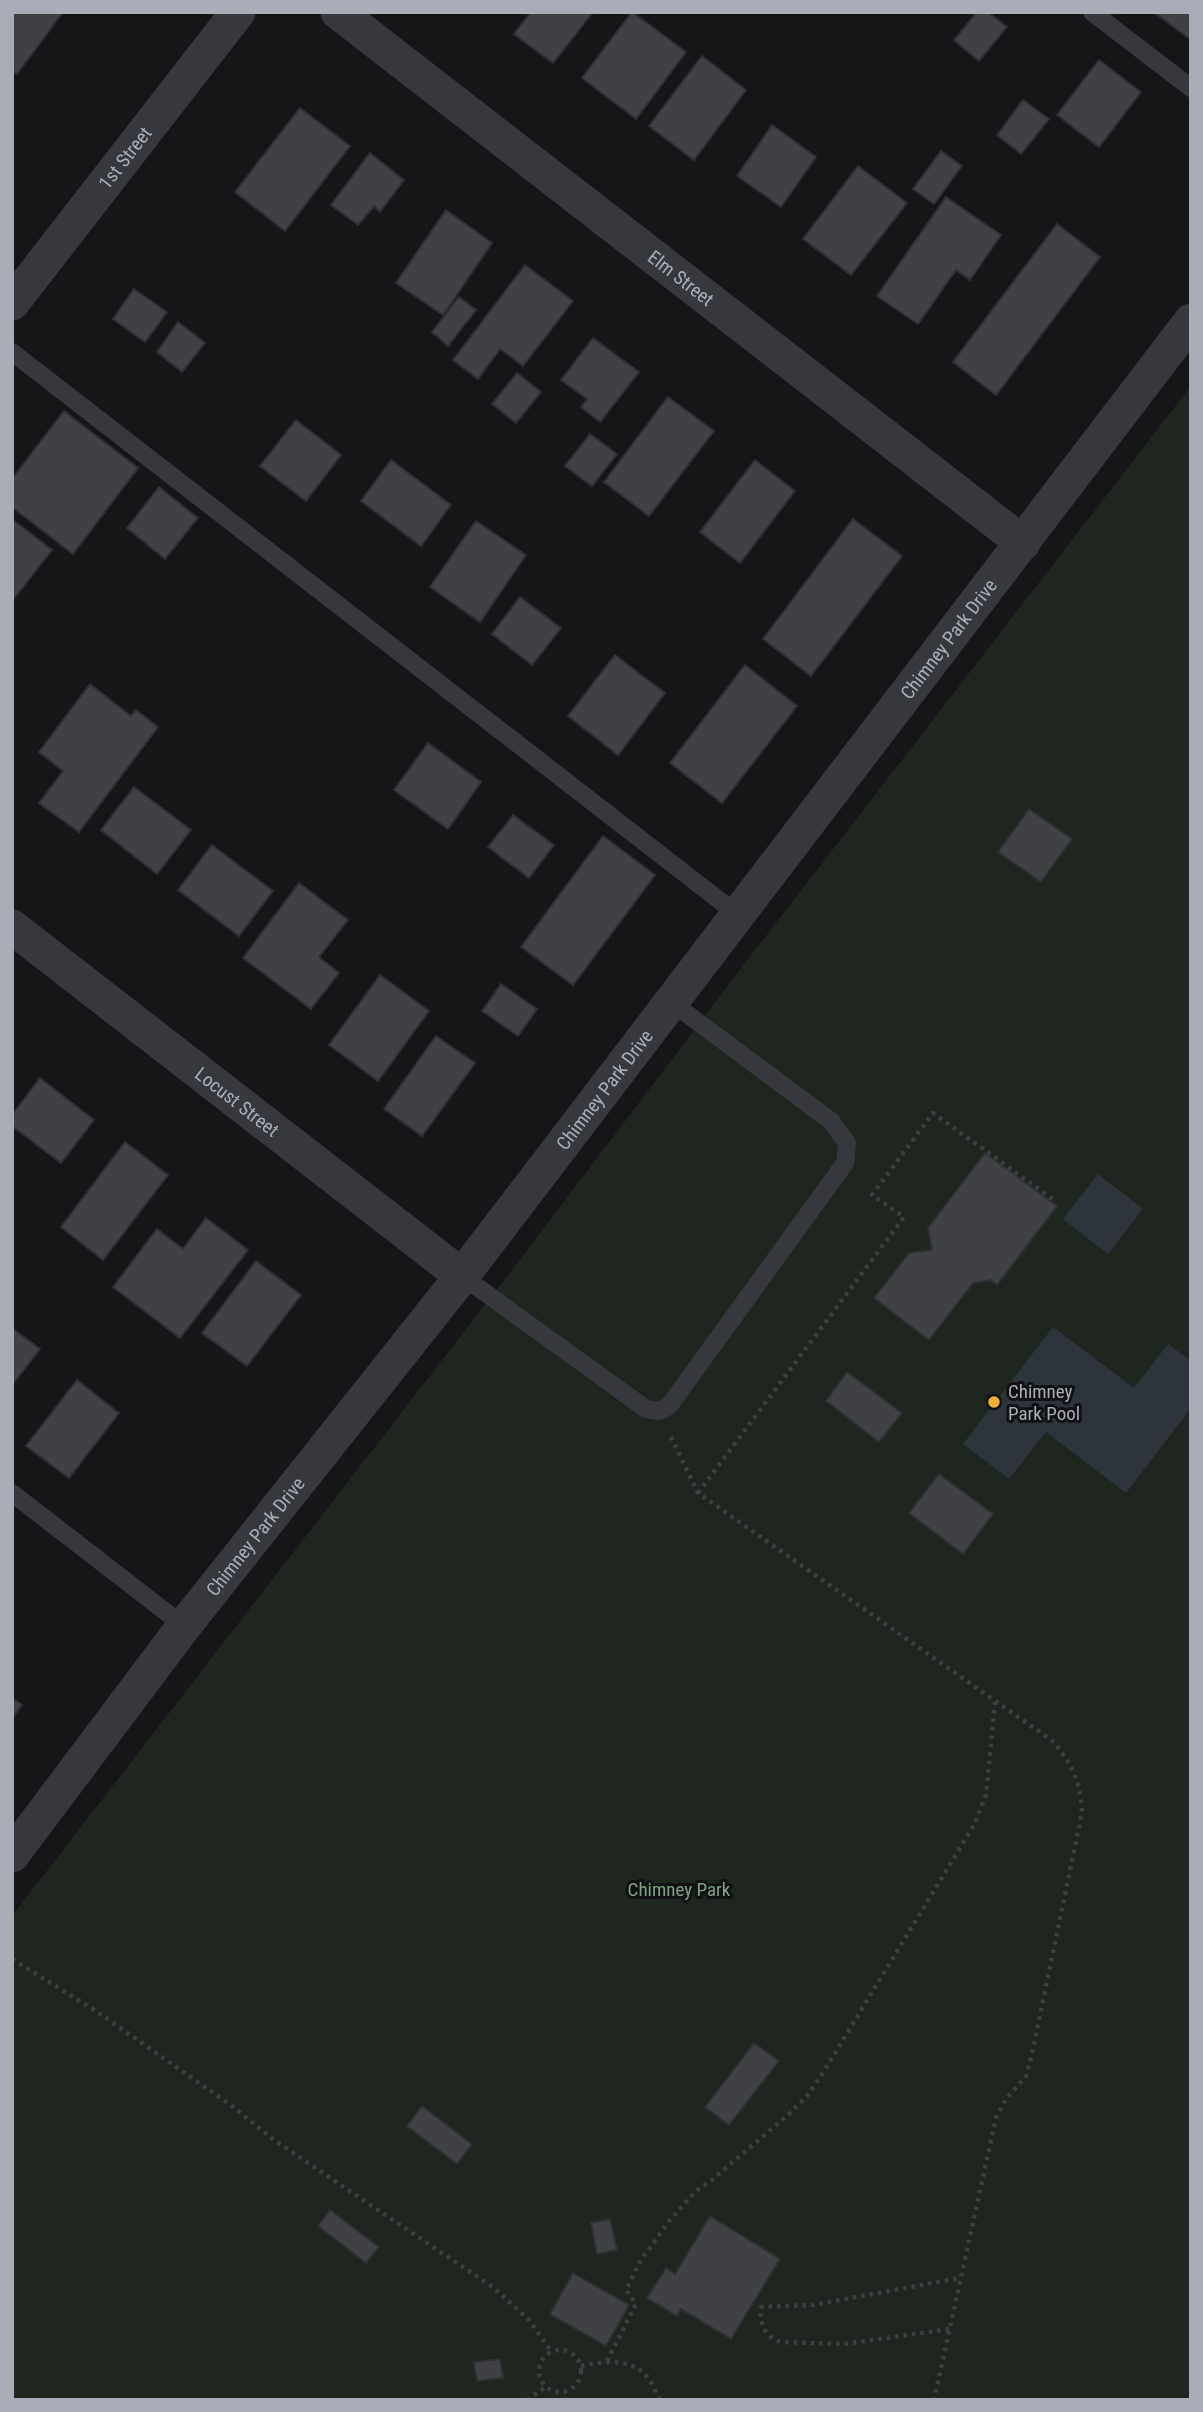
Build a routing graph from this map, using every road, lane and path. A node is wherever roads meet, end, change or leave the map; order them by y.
1 (238, 12) edge
2 (338, 12) edge
3 (1092, 12) edge
4 (1191, 88) edge
5 (12, 303) edge
6 (1191, 321) edge
7 (12, 352) edge
8 (1023, 543) junction
9 (737, 914) junction
10 (12, 927) edge
11 (671, 1002) junction
12 (1054, 1200) dead end
13 (462, 1276) junction
14 (659, 1411) junction
15 (12, 1493) edge
16 (698, 1493) junction
17 (184, 1626) junction
18 (995, 1702) junction
19 (12, 1855) edge
20 (12, 1959) edge
21 (959, 2278) junction
22 (949, 2329) junction
23 (551, 2351) junction
24 (607, 2361) junction
25 (581, 2366) junction
26 (546, 2387) junction
27 (527, 2400) edge
28 (660, 2400) edge
29 (934, 2400) edge

1 - 5 street, 1st Street
2 - 8 street, Elm Street
3 - 4 lane
6 - 8 street, Chimney Park Drive
7 - 9 lane
8 - 9 street, Chimney Park Drive
9 - 11 street, Chimney Park Drive
10 - 13 street, Locust Street
11 - 13 street, Chimney Park Drive
11 - 14 lane
12 - 16 path
13 - 14 lane
13 - 17 street, Chimney Park Drive
14 - 16 path
15 - 17 lane
16 - 18 path
17 - 19 street, Chimney Park Drive
18 - 21 path
18 - 24 path
20 - 23 path
21 - 22 path
21 - 22 path
22 - 29 path
23 - 25 path
23 - 26 path
24 - 25 path
24 - 28 path
25 - 26 path
26 - 27 path

